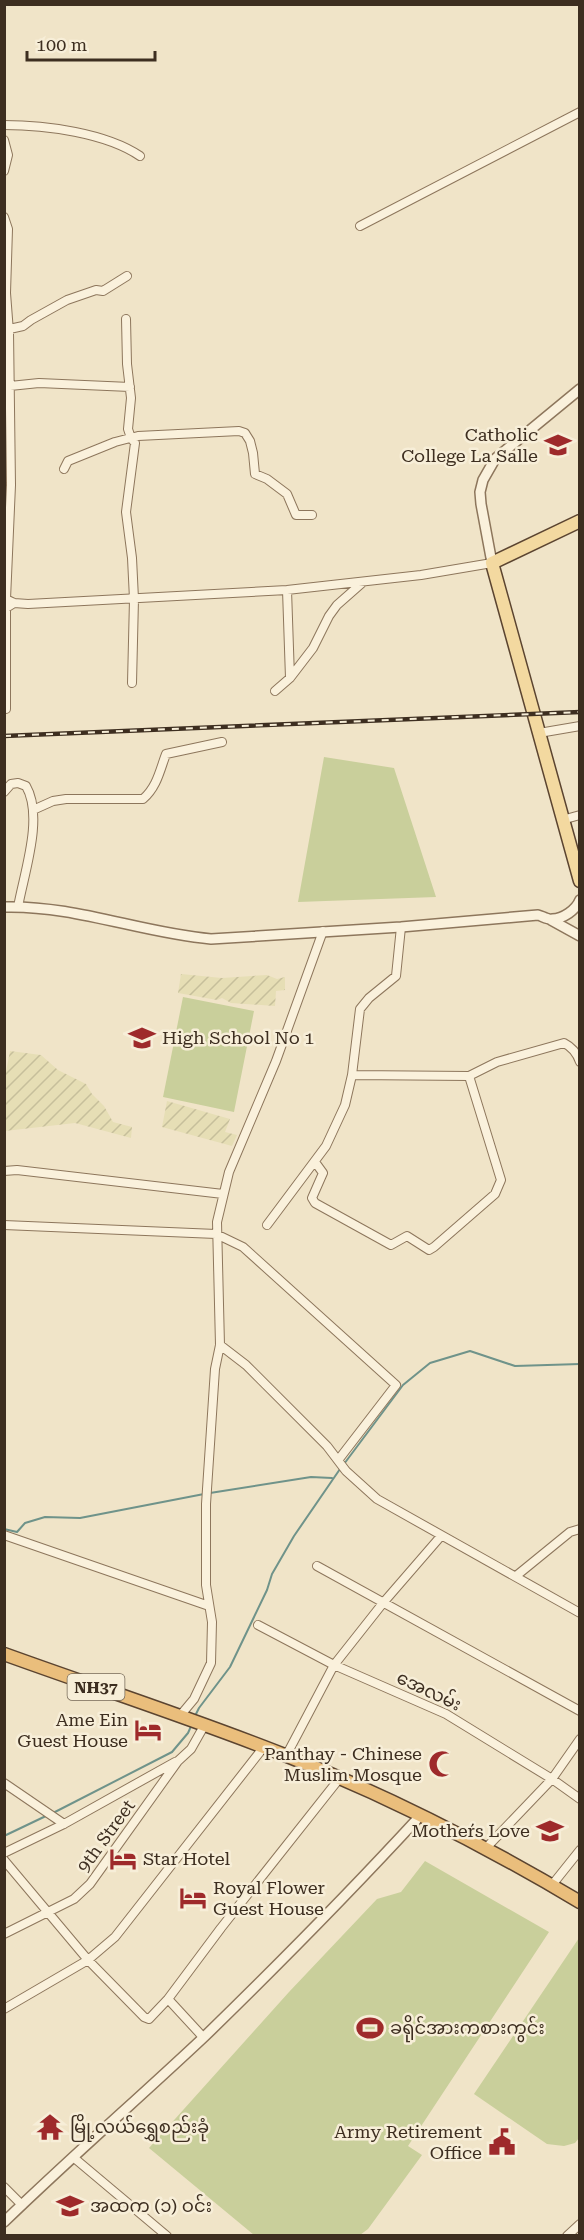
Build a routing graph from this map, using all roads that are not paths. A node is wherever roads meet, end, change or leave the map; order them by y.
1 (579, 112) edge
2 (4, 125) edge
3 (4, 140) edge
4 (140, 156) dead end
5 (4, 171) edge
6 (4, 217) edge
7 (360, 226) dead end
8 (5, 265) edge
9 (127, 276) dead end
10 (126, 319) dead end
11 (7, 330) edge
12 (10, 386) junction
13 (130, 387) junction
14 (579, 389) edge
15 (130, 438) junction
16 (8, 450) edge
17 (64, 469) dead end
18 (312, 514) dead end
19 (579, 521) edge
20 (492, 563) junction
21 (363, 582) junction
22 (287, 590) junction
23 (134, 599) junction
24 (14, 603) junction
25 (290, 678) junction
26 (132, 683) dead end
27 (275, 691) dead end
28 (6, 709) edge
29 (579, 726) edge
30 (539, 733) junction
31 (222, 741) dead end
32 (4, 792) edge
33 (33, 810) junction
34 (579, 815) edge
35 (562, 819) junction
36 (579, 881) edge
37 (579, 900) edge
38 (4, 907) edge
39 (18, 907) junction
40 (551, 920) junction
41 (401, 927) junction
42 (323, 931) junction
43 (579, 936) edge
44 (579, 1062) edge
45 (352, 1075) junction
46 (469, 1076) junction
47 (315, 1162) junction
48 (4, 1171) edge
49 (223, 1194) junction
50 (4, 1225) edge
51 (267, 1225) dead end
52 (216, 1234) junction
53 (220, 1345) junction
54 (339, 1460) junction
55 (579, 1529) edge
56 (4, 1535) edge
57 (441, 1536) junction
58 (317, 1566) dead end
59 (516, 1576) junction
60 (383, 1603) junction
61 (209, 1606) junction
62 (579, 1613) edge
63 (258, 1625) dead end
64 (4, 1654) edge
65 (334, 1665) junction
66 (579, 1711) edge
67 (192, 1722) junction
68 (579, 1739) edge
69 (263, 1748) junction
70 (286, 1756) junction
71 (178, 1761) junction
72 (339, 1779) junction
73 (552, 1779) junction
74 (4, 1783) edge
75 (579, 1798) edge
76 (420, 1816) junction
77 (64, 1824) junction
78 (486, 1848) junction
79 (579, 1850) edge
80 (4, 1853) edge
81 (4, 1860) edge
82 (552, 1885) junction
83 (579, 1902) edge
84 (48, 1911) junction
85 (4, 1934) edge
86 (88, 1960) junction
87 (168, 1999) junction
88 (4, 2008) edge
89 (203, 2037) junction
90 (73, 2157) junction
91 (4, 2187) edge
92 (22, 2205) junction
93 (4, 2222) edge
94 (579, 2224) edge
95 (167, 2235) edge
96 (567, 2235) edge

1 - 7 street
2 - 4 street
3 - 5 street
6 - 8 street
8 - 11 street
9 - 11 street
10 - 13 street
11 - 12 street
12 - 13 street
12 - 16 street
13 - 15 street
14 - 20 street
15 - 17 street
15 - 18 street
15 - 23 street
16 - 24 street
19 - 20 main road
20 - 21 street
20 - 30 main road
21 - 22 street
21 - 25 street
22 - 23 street
22 - 25 street
23 - 24 street
23 - 26 street
24 - 28 street
25 - 27 street
29 - 30 street
30 - 35 main road
31 - 33 street
32 - 33 street
33 - 39 street
34 - 35 street
35 - 36 main road
37 - 40 street
38 - 39 street
39 - 42 street
40 - 41 street
40 - 43 street
41 - 42 street
41 - 45 street
42 - 49 street, 9th Street
44 - 46 street
45 - 46 street
45 - 47 street
46 - 47 street
47 - 51 street
48 - 49 street
49 - 52 street, 9th Street
50 - 52 street
52 - 53 street, 9th Street
52 - 54 street
53 - 54 street
53 - 61 street, 9th Street
54 - 57 street
55 - 59 street
56 - 61 street
57 - 59 street
57 - 60 street
58 - 60 street
59 - 62 street
60 - 65 street
60 - 66 street
61 - 67 street, 9th Street
63 - 65 street, အေလမ်း
64 - 67 highway, NH37
65 - 70 street
65 - 73 street, အေလမ်း
67 - 69 highway, NH37
67 - 71 street, 9th Street
68 - 73 street
69 - 70 highway, NH37
69 - 86 street
70 - 72 highway, NH37
71 - 77 street
71 - 84 street, 9th Street
72 - 76 highway, NH37
72 - 87 street
73 - 75 street, အေလမ်း
73 - 78 street
74 - 77 street
76 - 78 highway, NH37
76 - 89 street
77 - 80 street
78 - 82 highway, NH37
79 - 82 street
81 - 84 street
82 - 83 highway, NH37
84 - 85 street, 9th Street
84 - 86 street
86 - 87 street
86 - 88 street
87 - 89 street
89 - 90 street
90 - 92 street
90 - 95 street
91 - 92 street
92 - 93 street
94 - 96 street

